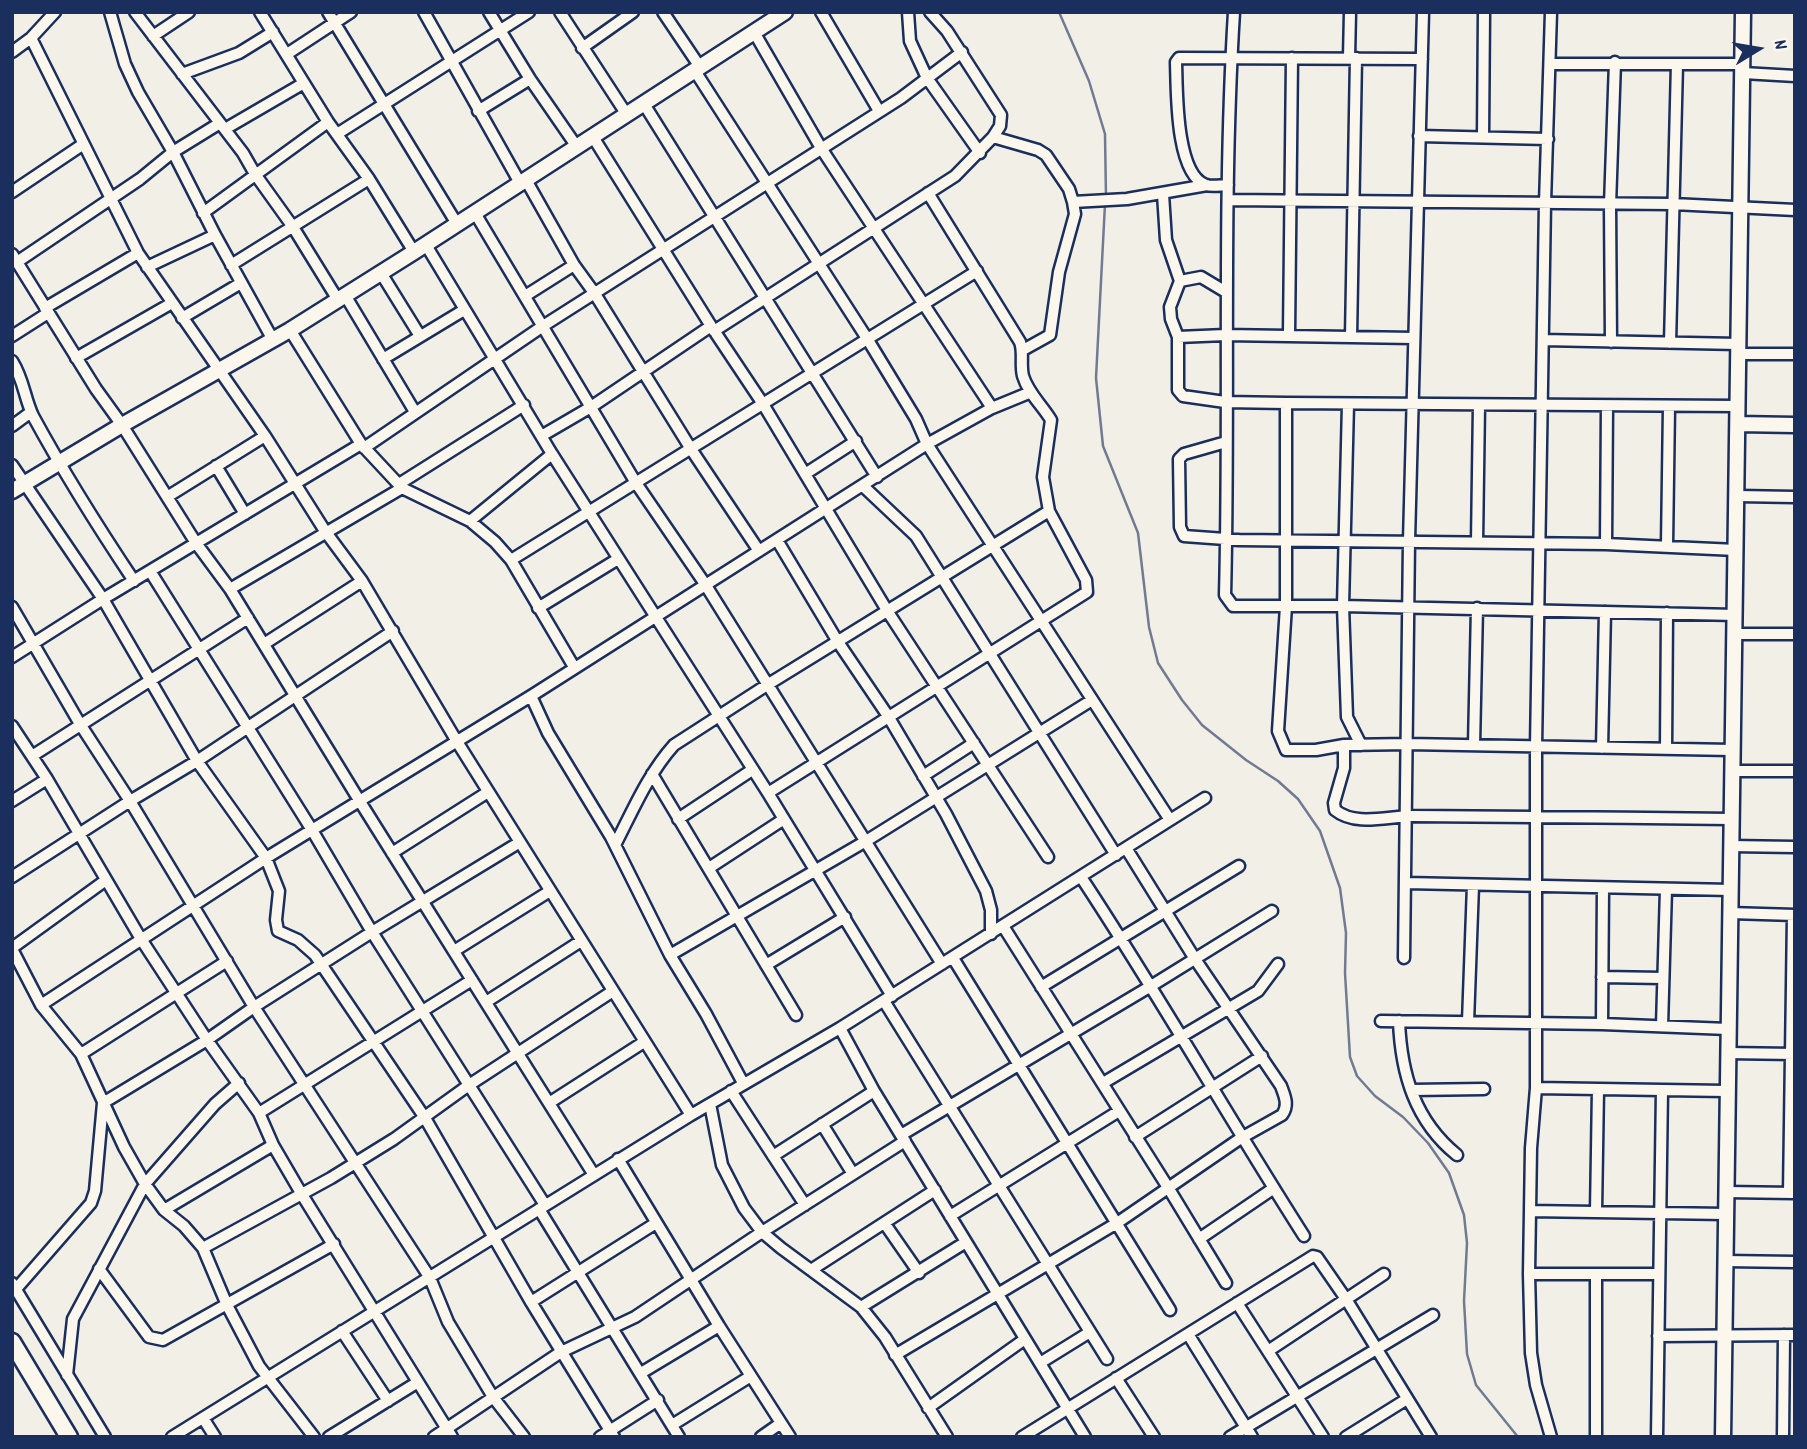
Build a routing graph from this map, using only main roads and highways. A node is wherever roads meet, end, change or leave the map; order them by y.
1 (12, 1342) edge
2 (12, 1363) edge
3 (58, 1437) edge
4 (69, 1437) edge

1 - 4 main road
2 - 3 main road

